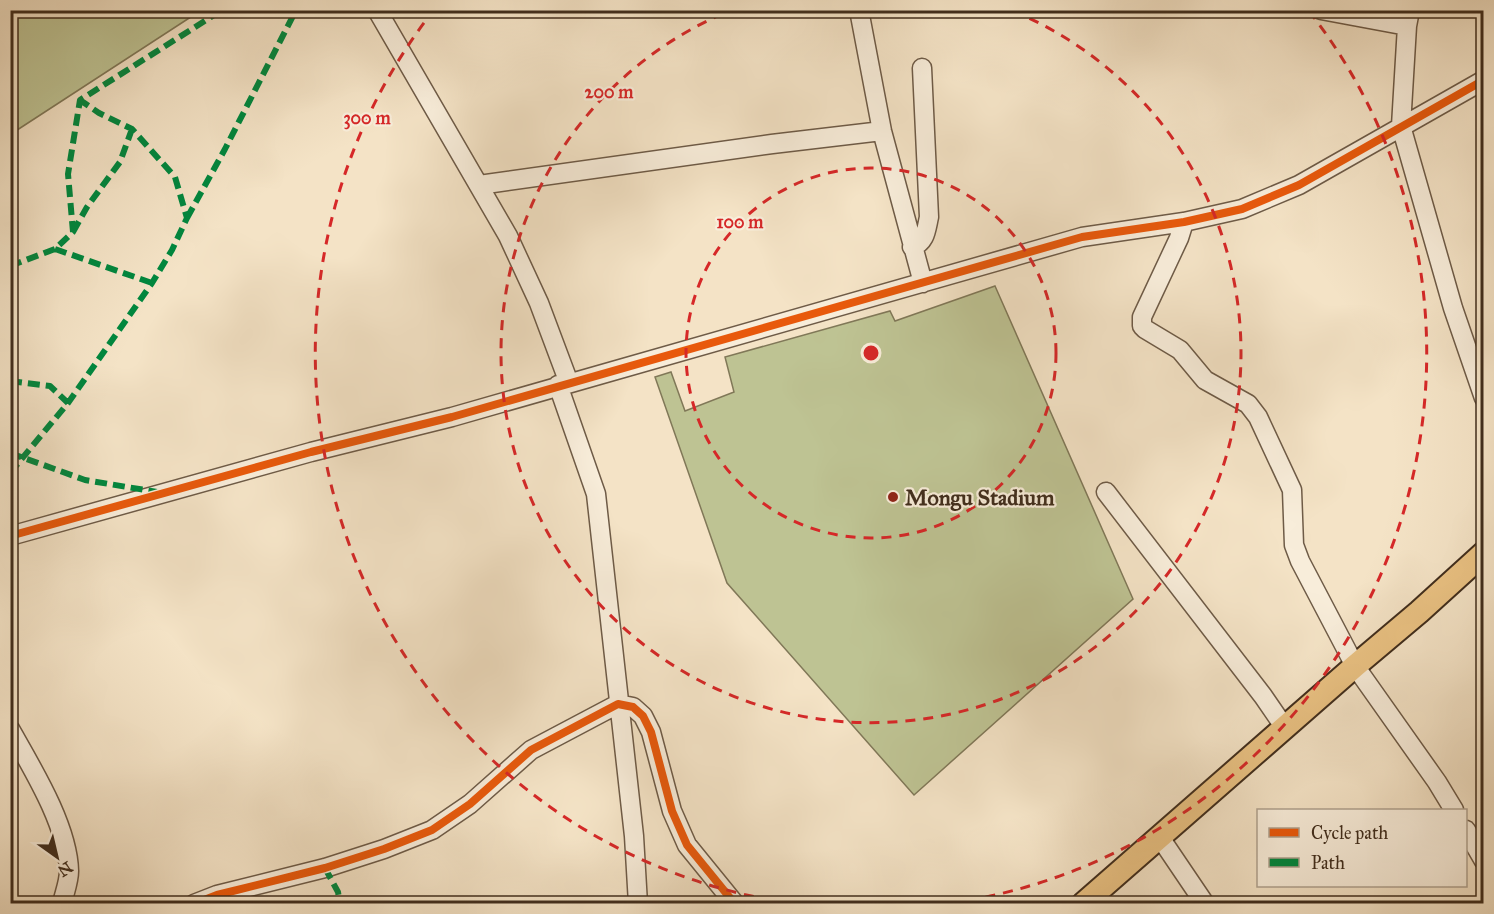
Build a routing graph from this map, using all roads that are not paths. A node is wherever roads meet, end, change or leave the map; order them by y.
1 (377, 10) edge
2 (859, 10) edge
3 (1322, 10) edge
4 (1409, 18) edge
5 (922, 68) dead end
6 (1484, 80) edge
7 (1401, 126) junction
8 (882, 130) junction
9 (479, 185) junction
10 (1184, 222) junction
11 (912, 247) junction
12 (923, 283) junction
13 (564, 384) junction
14 (1484, 398) edge
15 (1106, 492) dead end
16 (10, 536) edge
17 (1484, 553) edge
18 (1355, 666) junction
19 (618, 704) junction
20 (1285, 728) junction
21 (10, 729) edge
22 (1453, 809) edge
23 (1467, 832) edge
24 (1159, 836) junction
25 (1484, 861) edge
26 (218, 899) edge
27 (62, 903) edge
28 (194, 903) edge
29 (638, 903) edge
30 (735, 903) edge
31 (1083, 903) edge
32 (1205, 903) edge

1 - 9 street
2 - 8 street
3 - 4 street
4 - 7 street
5 - 11 street
6 - 7 street
7 - 10 street
7 - 14 street
8 - 9 street
8 - 11 street
9 - 13 street
10 - 12 street
10 - 18 street
11 - 12 street
12 - 13 street
13 - 16 street
13 - 19 street
15 - 20 street
17 - 18 main road
18 - 20 main road
18 - 22 street
19 - 26 street
19 - 29 street
19 - 30 street
20 - 24 main road
21 - 27 street
23 - 25 street
24 - 31 main road
24 - 32 street
26 - 28 street

